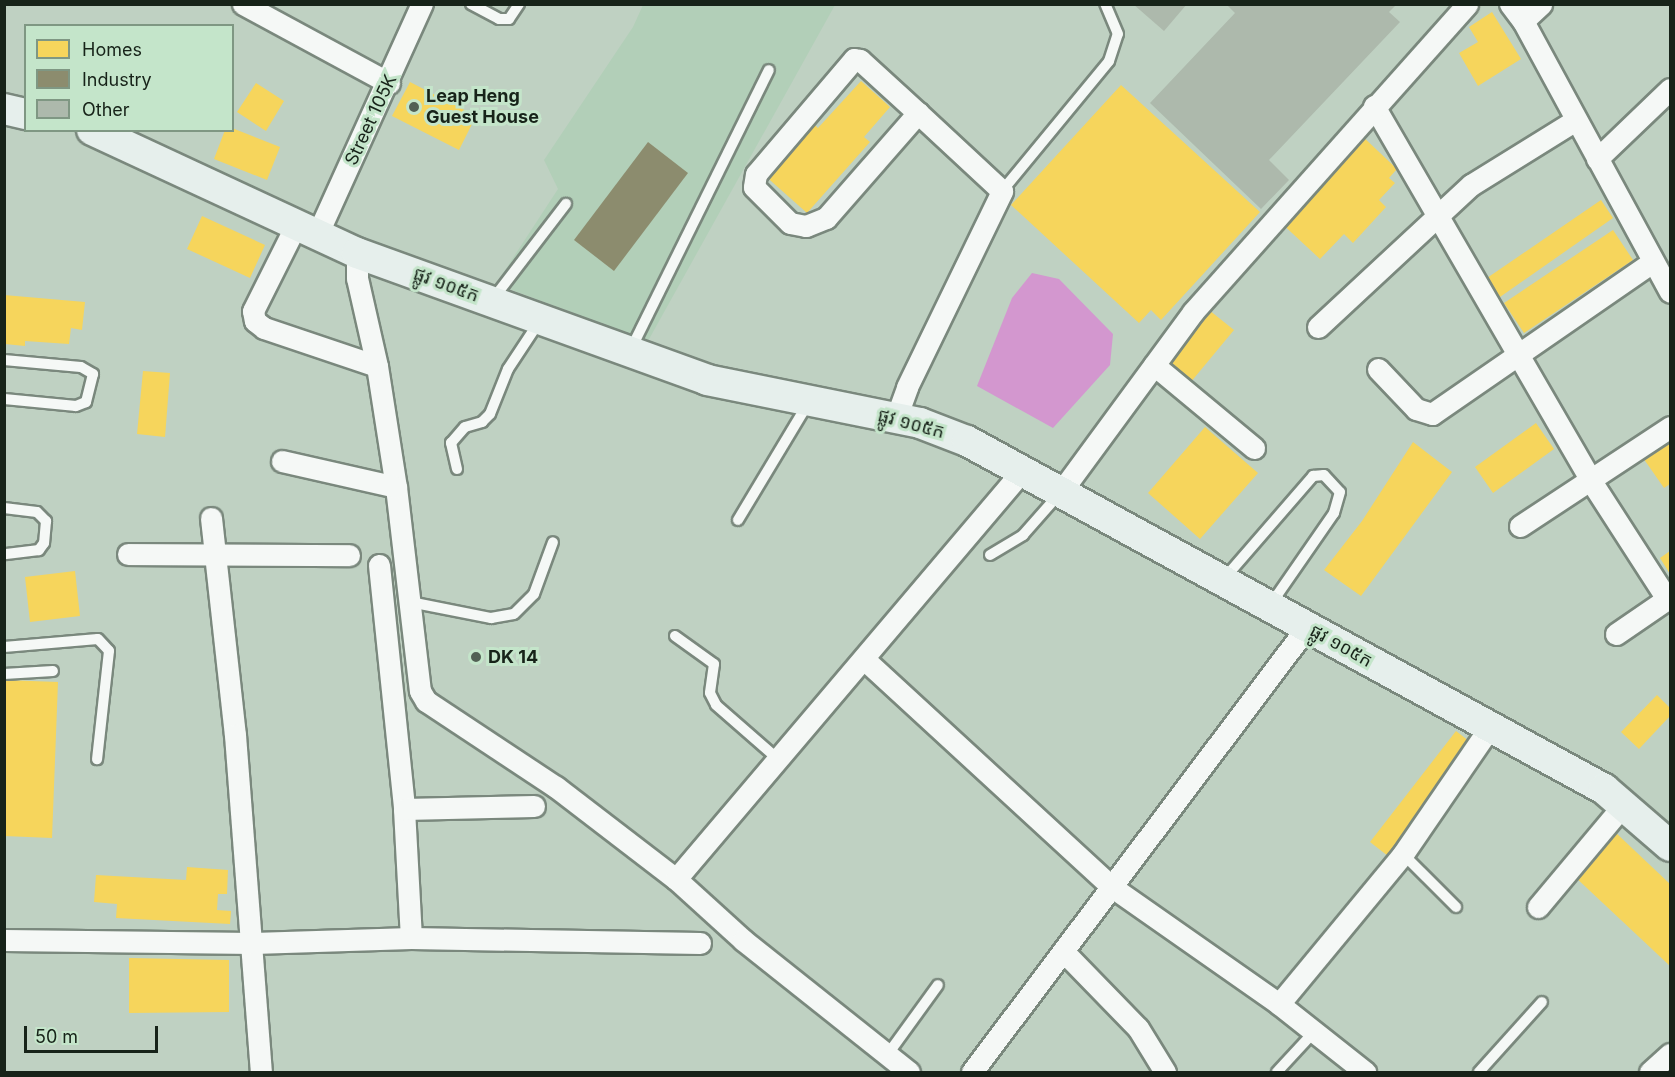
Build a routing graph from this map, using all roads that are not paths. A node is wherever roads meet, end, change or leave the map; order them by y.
1 (243, 4) edge
2 (422, 4) edge
3 (471, 4) edge
4 (519, 4) edge
5 (1105, 4) edge
6 (1467, 4) edge
7 (1540, 4) edge
8 (1517, 13) edge
9 (769, 70) dead end
10 (389, 83) junction
11 (1671, 89) edge
12 (1374, 106) junction
13 (4, 109) edge
14 (918, 113) junction
15 (24, 114) edge
16 (1576, 120) junction
17 (96, 132) edge
18 (1597, 159) junction
19 (1002, 191) junction
20 (566, 204) dead end
21 (1439, 213) junction
22 (307, 230) junction
23 (357, 253) junction
24 (1652, 262) junction
25 (1668, 282) edge
26 (492, 302) junction
27 (540, 320) junction
28 (1318, 327) dead end
29 (630, 352) junction
30 (1519, 353) junction
31 (4, 360) edge
32 (1154, 365) junction
33 (377, 366) junction
34 (1378, 369) dead end
35 (4, 399) edge
36 (809, 402) junction
37 (896, 418) junction
38 (1671, 427) edge
39 (1254, 448) dead end
40 (282, 461) dead end
41 (457, 469) dead end
42 (1022, 471) junction
43 (1591, 481) junction
44 (396, 487) junction
45 (1060, 493) junction
46 (4, 508) edge
47 (211, 518) dead end
48 (738, 520) dead end
49 (1520, 526) dead end
50 (553, 542) dead end
51 (4, 554) edge
52 (128, 554) dead end
53 (215, 555) junction
54 (349, 555) dead end
55 (990, 555) dead end
56 (379, 565) dead end
57 (1222, 581) junction
58 (1669, 598) edge
59 (410, 602) junction
60 (1270, 607) junction
61 (1307, 627) junction
62 (1616, 634) dead end
63 (675, 636) dead end
64 (4, 646) edge
65 (865, 660) junction
66 (53, 671) dead end
67 (4, 674) edge
68 (1490, 727) junction
69 (97, 759) dead end
70 (779, 760) junction
71 (1625, 803) junction
72 (534, 806) dead end
73 (404, 809) junction
74 (1671, 846) edge
75 (1402, 854) junction
76 (676, 879) junction
77 (1112, 887) junction
78 (1455, 907) dead end
79 (1538, 907) dead end
80 (411, 938) junction
81 (4, 940) edge
82 (253, 943) junction
83 (700, 943) dead end
84 (1063, 951) junction
85 (938, 985) dead end
86 (1542, 1002) dead end
87 (1279, 1004) junction
88 (1314, 1032) junction
89 (888, 1054) junction
90 (1671, 1054) edge
91 (261, 1072) edge
92 (909, 1072) edge
93 (972, 1072) edge
94 (1165, 1072) edge
95 (1278, 1072) edge
96 (1365, 1072) edge
97 (1479, 1072) edge
98 (1650, 1072) edge

1 - 10 street
2 - 10 street, Street 105K
3 - 4 lane
5 - 19 lane
6 - 12 street
7 - 8 street
8 - 16 street
9 - 29 lane
10 - 22 street, Street 105K
11 - 18 street
12 - 21 street
12 - 32 street
13 - 15 main road
14 - 14 street
14 - 19 street
16 - 18 street
16 - 21 street
17 - 22 main road, ផ្លូវ ១០៥ក
18 - 24 street
19 - 37 street
20 - 26 lane
21 - 28 street
21 - 30 street
22 - 23 main road, ផ្លូវ ១០៥ក
22 - 33 street, Street 105K
23 - 26 main road, ផ្លូវ ១០៥ក
23 - 33 street
24 - 25 street
24 - 30 street
26 - 27 main road, ផ្លូវ ១០៥ក
27 - 29 main road, ផ្លូវ ១០៥ក
27 - 41 lane
29 - 36 main road, ផ្លូវ ១០៥ក
30 - 34 street
30 - 43 street
31 - 35 lane
32 - 39 street
32 - 45 street
33 - 44 street
36 - 37 main road, ផ្លូវ ១០៥ក
36 - 48 lane
37 - 42 main road, ផ្លូវ ១០៥ក
38 - 43 street
40 - 44 street
42 - 45 main road, ផ្លូវ ១០៥ក
42 - 65 street
43 - 49 street
43 - 58 street
44 - 59 street
45 - 55 lane
45 - 57 main road, ផ្លូវ ១០៥ក
46 - 51 lane
47 - 53 street
50 - 59 lane
52 - 53 street
53 - 54 street
53 - 82 street
56 - 73 street
57 - 60 main road, ផ្លូវ ១០៥ក
57 - 60 lane
58 - 62 street
59 - 76 street
60 - 61 main road, ផ្លូវ ១០៥ក
61 - 68 main road, ផ្លូវ ១០៥ក
61 - 77 street
63 - 70 lane
64 - 69 lane
65 - 70 street
65 - 77 street
66 - 67 lane
68 - 71 main road, ផ្លូវ ១០៥ក
68 - 75 street
70 - 76 street
71 - 74 main road, ផ្លូវ ១០៥ក
71 - 79 street
72 - 73 street
73 - 80 street
75 - 78 lane
75 - 87 street
76 - 89 street
77 - 84 street
77 - 87 street
80 - 82 street
80 - 83 street
81 - 82 street
82 - 91 street
84 - 93 street
84 - 94 street
85 - 89 lane
86 - 97 lane
87 - 88 street
88 - 95 lane
88 - 96 street
89 - 92 street
90 - 98 street

